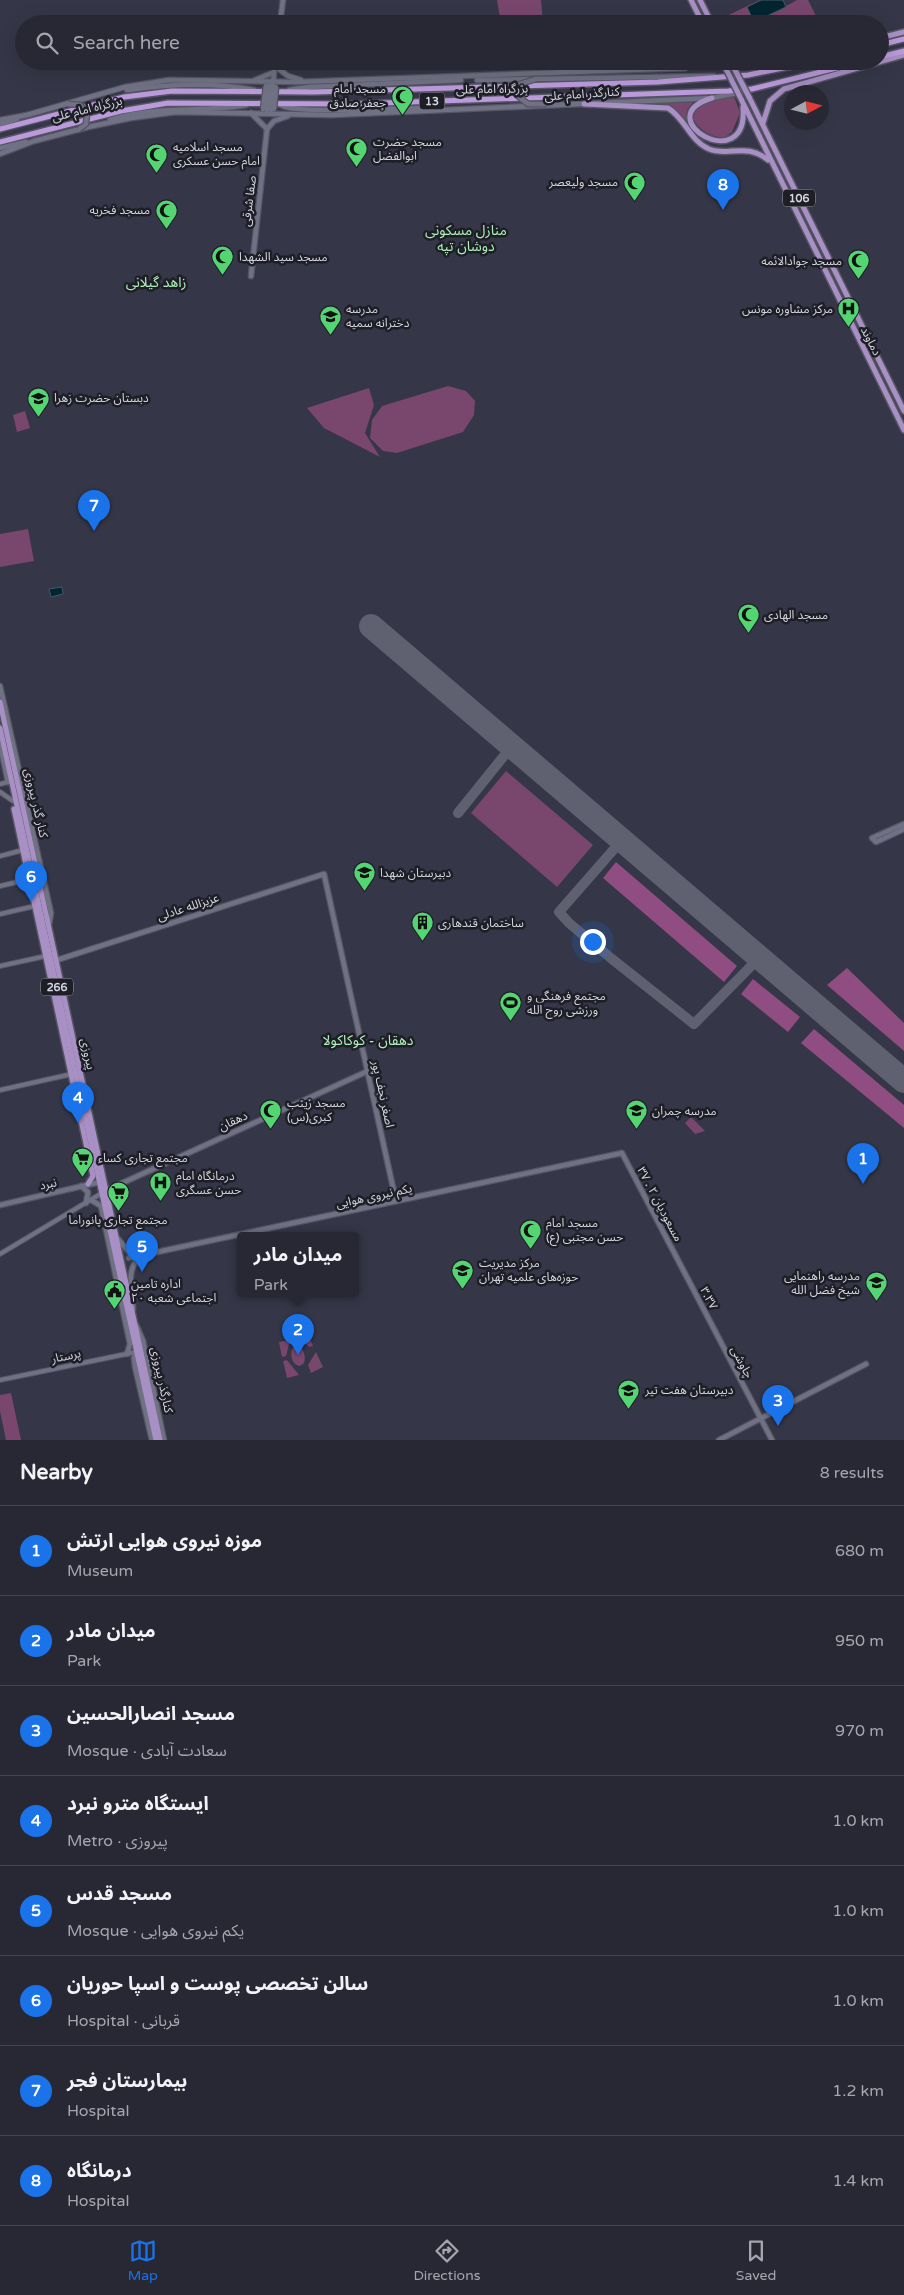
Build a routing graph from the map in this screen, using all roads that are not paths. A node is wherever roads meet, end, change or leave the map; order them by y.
1 (282, 0) edge
2 (691, 0) edge
3 (700, 0) edge
4 (280, 15) edge
5 (698, 15) edge
6 (708, 15) edge
7 (904, 32) edge
8 (889, 36) edge
9 (904, 39) edge
10 (889, 43) edge
11 (904, 51) edge
12 (889, 55) edge
13 (904, 55) edge
14 (889, 59) edge
15 (273, 70) edge
16 (273, 70) edge
17 (283, 70) edge
18 (639, 70) edge
19 (727, 70) edge
20 (735, 70) edge
21 (779, 70) edge
22 (829, 70) edge
23 (851, 70) edge
24 (272, 73) junction
25 (476, 77) junction
26 (453, 78) junction
27 (722, 78) junction
28 (536, 79) junction
29 (465, 80) junction
30 (251, 82) junction
31 (312, 82) junction
32 (270, 85) junction
33 (752, 89) junction
34 (113, 92) junction
35 (283, 92) junction
36 (712, 98) junction
37 (742, 100) junction
38 (68, 104) junction
39 (252, 104) junction
40 (584, 104) junction
41 (281, 105) junction
42 (559, 105) junction
43 (445, 110) junction
44 (267, 111) junction
45 (251, 113) junction
46 (293, 114) junction
47 (27, 115) junction
48 (0, 120) edge
49 (0, 124) edge
50 (762, 124) junction
51 (100, 125) junction
52 (267, 127) junction
53 (0, 129) edge
54 (78, 130) junction
55 (34, 141) junction
56 (0, 142) edge
57 (0, 148) edge
58 (0, 154) edge
59 (771, 163) junction
60 (251, 276) dead end
61 (904, 411) edge
62 (904, 430) edge
63 (0, 686) edge
64 (0, 702) edge
65 (5, 724) junction
66 (0, 728) edge
67 (10, 734) junction
68 (0, 744) edge
69 (12, 781) junction
70 (0, 784) edge
71 (0, 792) edge
72 (12, 801) junction
73 (904, 824) edge
74 (904, 829) edge
75 (23, 850) junction
76 (0, 856) edge
77 (324, 874) joint
78 (30, 879) junction
79 (0, 886) edge
80 (35, 906) junction
81 (0, 914) edge
82 (50, 924) junction
83 (46, 956) junction
84 (54, 960) junction
85 (0, 966) edge
86 (61, 990) junction
87 (368, 1071) junction
88 (74, 1074) junction
89 (0, 1090) edge
90 (79, 1109) junction
91 (85, 1115) junction
92 (88, 1128) junction
93 (84, 1136) junction
94 (622, 1153) joint
95 (100, 1182) junction
96 (88, 1184) junction
97 (81, 1186) junction
98 (105, 1191) junction
99 (91, 1200) junction
100 (396, 1201) junction
101 (86, 1203) junction
102 (0, 1205) edge
103 (252, 1232) edge
104 (237, 1235) edge
105 (118, 1239) junction
106 (0, 1254) edge
107 (140, 1256) junction
108 (129, 1258) dead end
109 (115, 1261) junction
110 (681, 1264) joint
111 (133, 1310) junction
112 (136, 1325) junction
113 (720, 1340) joint
114 (139, 1351) junction
115 (127, 1354) junction
116 (866, 1364) dead end
117 (0, 1380) edge
118 (154, 1409) junction
119 (761, 1419) junction
120 (161, 1423) junction
121 (152, 1440) edge
122 (156, 1440) edge
123 (160, 1440) edge
124 (164, 1440) edge
125 (720, 1440) edge
126 (772, 1440) edge

1 - 4 main road
2 - 5 main road
3 - 6 main road
7 - 8 main road
9 - 10 highway
11 - 12 highway
13 - 14 main road
15 - 24 main road
16 - 32 main road
17 - 31 main road
18 - 25 main road
19 - 37 main road, 106, bridge
20 - 50 main road, دماوند / 106, bridge
21 - 27 highway, بزرگراه امام علی / 13
22 - 33 highway, بزرگراه امام علی / 13
23 - 50 main road
24 - 30 main road
24 - 32 main road
25 - 26 main road
25 - 29 main road
26 - 29 main road
26 - 31 main road
27 - 28 main road
27 - 35 highway, بزرگراه امام علی / 13
28 - 29 main road
28 - 42 main road, bridge
29 - 35 main road
30 - 32 main road
30 - 34 main road
31 - 32 main road
32 - 34 main road
32 - 35 highway, بزرگراه امام علی / 13
32 - 44 main road, bridge
32 - 44 main road, bridge
32 - 53 highway, بزرگراه امام علی / 13
33 - 36 main road, کنارگذر امام علی
33 - 41 highway, بزرگراه امام علی / 13
34 - 38 main road
36 - 37 main road
36 - 40 main road, کنارگذر امام علی
37 - 59 main road, دماوند / 106
38 - 47 main road
38 - 54 main road, bridge
39 - 41 highway, بزرگراه امام علی / 13
39 - 51 main road
39 - 56 highway, بزرگراه امام علی / 13
40 - 42 main road, کنارگذر امام علی
40 - 59 main road
41 - 43 main road
42 - 43 main road, کنارگذر امام علی
43 - 46 main road, کنارگذر امام علی
44 - 45 main road
44 - 46 main road, کنارگذر امام علی
44 - 52 main road, صفا شرقی
45 - 51 main road
45 - 52 main road
46 - 52 main road
47 - 48 main road
47 - 49 main road
50 - 61 main road, دماوند / 106
51 - 54 main road
52 - 60 main road, صفا شرقی
54 - 55 main road
55 - 57 main road
55 - 58 main road
59 - 62 main road, دماوند / 106
63 - 67 main road, کنار گذر پیروزی
64 - 65 main road, پیروزی / 266
65 - 67 main road
65 - 69 main road, پیروزی / 266
66 - 69 main road, پیروزی / 266
67 - 82 main road, کنار گذر پیروزی
68 - 69 main road, کنار گذر پیروزی
69 - 70 street
69 - 72 main road
69 - 82 main road, پیروزی / 266
69 - 84 main road, پیروزی / 266
71 - 72 street
72 - 75 main road
73 - 74 main road
75 - 76 street
75 - 78 main road
77 - 84 main road, عزیزالله عادلی
77 - 87 main road, اصغر نجف پور
78 - 79 street
78 - 80 main road
80 - 81 street
80 - 83 main road
82 - 84 main road, پیروزی / 266
83 - 85 street
83 - 88 main road
84 - 86 main road, پیروزی / 266
86 - 88 main road, پیروزی / 266
86 - 98 main road, پیروزی / 266
87 - 98 main road, دهقان
87 - 100 main road, اصغر نجف پور
88 - 89 street
88 - 90 main road
88 - 91 main road, پیروزی / 266
90 - 91 main road
90 - 93 main road
91 - 92 main road, پیروزی / 266
92 - 93 main road
92 - 95 main road, پیروزی / 266
93 - 96 main road
94 - 100 main road, یکم نیروی هوایی
94 - 110 main road, مسعودیان ۲ . ۳۷
95 - 96 main road, نبرد
95 - 98 main road, پیروزی / 266
96 - 97 main road, نبرد
97 - 101 main road
97 - 102 main road, نبرد
98 - 99 street
98 - 105 main road, پیروزی / 266
98 - 109 main road, پیروزی / 266
99 - 101 street
99 - 109 main road
100 - 103 main road, یکم نیروی هوایی
101 - 106 street
104 - 107 main road, یکم نیروی هوایی
105 - 107 main road
105 - 111 main road, پیروزی / 266
107 - 108 main road, یکم نیروی هوایی
107 - 111 main road
109 - 114 main road, پیروزی / 266
109 - 115 main road
110 - 113 main road, ۳.۳۷
111 - 112 main road, پیروزی / 266
112 - 114 main road, پیروزی / 266
112 - 120 main road, کنارگذر پیروزی
113 - 119 main road, چاوشی
114 - 115 street, پرستار
114 - 118 main road, پیروزی / 266
114 - 121 main road
114 - 122 main road, پیروزی / 266
115 - 117 street, پرستار
116 - 119 main road
118 - 120 main road
118 - 123 main road, پیروزی / 266
119 - 125 main road
119 - 126 main road, چاوشی
120 - 124 main road, کنارگذر پیروزی

